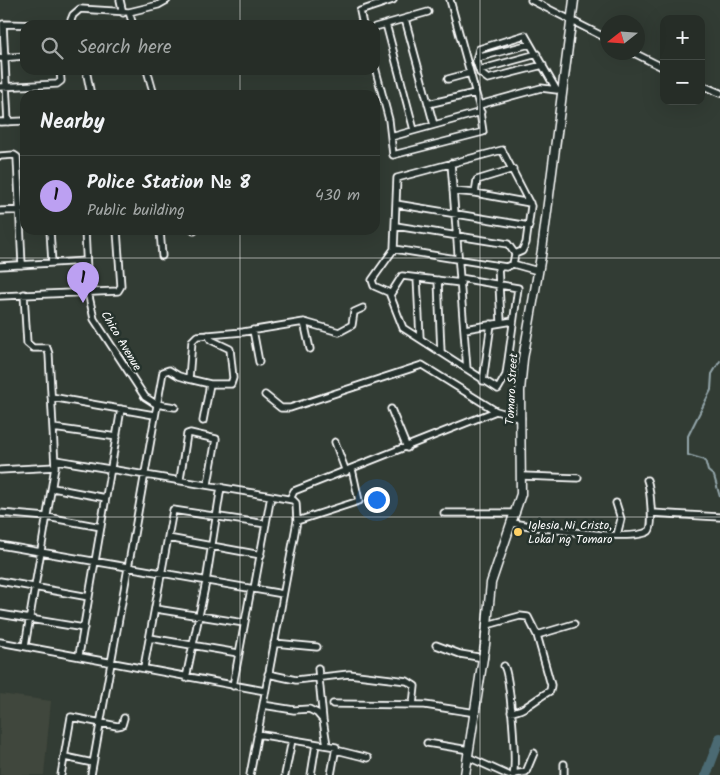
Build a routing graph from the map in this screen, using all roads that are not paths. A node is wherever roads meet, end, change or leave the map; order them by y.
1 (120, 0) edge
2 (393, 0) edge
3 (450, 0) edge
4 (531, 0) edge
5 (574, 0) edge
6 (165, 1) edge
7 (428, 12) dead end
8 (126, 13) junction
9 (405, 19) junction
10 (572, 19) junction
11 (71, 20) edge
12 (130, 20) edge
13 (362, 20) edge
14 (2, 21) edge
15 (20, 23) edge
16 (386, 24) junction
17 (380, 26) edge
18 (600, 35) edge
19 (530, 44) junction
20 (536, 54) junction
21 (20, 56) edge
22 (2, 57) edge
23 (477, 58) junction
24 (645, 58) edge
25 (543, 65) junction
26 (660, 66) edge
27 (479, 70) junction
28 (470, 73) junction
29 (60, 75) edge
30 (87, 75) edge
31 (148, 75) edge
32 (377, 75) edge
33 (448, 79) dead end
34 (3, 87) edge
35 (705, 87) edge
36 (90, 90) edge
37 (152, 90) edge
38 (560, 91) junction
39 (475, 93) junction
40 (720, 93) edge
41 (428, 104) junction
42 (479, 105) junction
43 (481, 112) junction
44 (20, 121) edge
45 (0, 122) edge
46 (8, 122) junction
47 (434, 124) junction
48 (414, 130) junction
49 (391, 136) junction
50 (0, 156) edge
51 (451, 163) junction
52 (513, 169) junction
53 (453, 191) junction
54 (20, 192) edge
55 (475, 193) junction
56 (530, 203) junction
57 (396, 204) junction
58 (20, 210) edge
59 (0, 211) edge
60 (455, 212) junction
61 (396, 226) junction
62 (528, 226) junction
63 (22, 235) edge
64 (50, 235) edge
65 (85, 235) edge
66 (117, 235) edge
67 (160, 235) edge
68 (458, 235) junction
69 (394, 249) junction
70 (515, 254) junction
71 (162, 256) dead end
72 (459, 259) junction
73 (86, 261) junction
74 (52, 263) junction
75 (513, 264) junction
76 (22, 265) junction
77 (0, 266) edge
78 (498, 266) junction
79 (538, 271) junction
80 (417, 278) junction
81 (438, 280) junction
82 (460, 280) junction
83 (498, 283) junction
84 (88, 292) junction
85 (390, 293) junction
86 (24, 294) junction
87 (0, 296) edge
88 (363, 308) dead end
89 (513, 321) junction
90 (304, 322) junction
91 (501, 322) junction
92 (492, 324) junction
93 (464, 329) junction
94 (253, 330) junction
95 (208, 335) junction
96 (420, 338) junction
97 (310, 349) dead end
98 (441, 352) junction
99 (259, 362) dead end
100 (467, 369) junction
101 (189, 379) junction
102 (483, 381) junction
103 (210, 384) junction
104 (265, 395) dead end
105 (51, 397) junction
106 (156, 404) junction
107 (175, 406) dead end
108 (391, 408) dead end
109 (121, 409) junction
110 (496, 412) junction
111 (154, 415) junction
112 (521, 418) junction
113 (203, 421) dead end
114 (53, 428) junction
115 (117, 437) junction
116 (335, 442) dead end
117 (406, 448) junction
118 (55, 463) junction
119 (112, 468) junction
120 (0, 470) edge
121 (349, 470) junction
122 (144, 474) junction
123 (522, 476) junction
124 (578, 478) dead end
125 (180, 479) junction
126 (648, 480) dead end
127 (208, 484) junction
128 (221, 487) junction
129 (53, 488) junction
130 (271, 496) junction
131 (106, 498) junction
132 (290, 499) junction
133 (616, 503) dead end
134 (444, 513) dead end
135 (516, 513) junction
136 (652, 513) junction
137 (0, 514) edge
138 (216, 516) junction
139 (47, 517) junction
140 (720, 517) edge
141 (297, 521) junction
142 (266, 524) junction
143 (512, 524) junction
144 (101, 527) junction
145 (617, 535) junction
146 (168, 538) junction
147 (0, 545) edge
148 (212, 546) junction
149 (41, 551) junction
150 (261, 555) junction
151 (95, 561) junction
152 (128, 568) junction
153 (161, 574) junction
154 (0, 581) edge
155 (206, 582) junction
156 (35, 587) junction
157 (253, 589) junction
158 (283, 594) junction
159 (89, 597) junction
160 (156, 609) junction
161 (0, 614) edge
162 (200, 616) junction
163 (30, 618) junction
164 (244, 623) junction
165 (487, 624) junction
166 (574, 624) dead end
167 (84, 628) junction
168 (537, 635) junction
169 (150, 638) junction
170 (0, 642) edge
171 (274, 643) junction
172 (194, 645) junction
173 (436, 645) dead end
174 (25, 646) junction
175 (317, 647) dead end
176 (238, 653) junction
177 (79, 655) junction
178 (484, 658) junction
179 (111, 662) junction
180 (504, 666) dead end
181 (144, 667) junction
182 (318, 668) dead end
183 (268, 674) junction
184 (186, 678) junction
185 (319, 679) junction
186 (233, 686) junction
187 (265, 691) junction
188 (333, 704) dead end
189 (263, 705) junction
190 (413, 705) junction
191 (476, 712) junction
192 (511, 712) junction
193 (124, 718) dead end
194 (323, 720) junction
195 (100, 722) junction
196 (257, 734) junction
197 (292, 740) junction
198 (427, 743) dead end
199 (316, 744) junction
200 (327, 745) junction
201 (336, 750) junction
202 (534, 753) dead end
203 (468, 754) junction
204 (65, 757) junction
205 (368, 758) dead end
206 (93, 763) junction
207 (564, 764) dead end
208 (61, 775) edge
209 (91, 775) edge
210 (250, 775) edge
211 (285, 775) edge
212 (311, 775) edge
213 (331, 775) edge
214 (465, 775) edge
215 (511, 775) edge
216 (564, 775) edge

1 - 8 street
2 - 13 street
3 - 28 street
4 - 10 street
5 - 10 street, Tomaro Street
6 - 8 street
7 - 9 street
8 - 11 street
8 - 12 street
9 - 16 street
9 - 41 street
10 - 18 street
10 - 38 street, Tomaro Street
14 - 15 street
14 - 22 street
16 - 17 street
16 - 48 street
19 - 20 street
19 - 23 street
19 - 23 street
20 - 25 street
20 - 27 street
21 - 22 street
22 - 34 street
23 - 27 street
24 - 26 street
25 - 27 street
25 - 38 street
28 - 33 street
28 - 39 street
29 - 34 street
30 - 36 street
31 - 37 street
32 - 49 street
34 - 46 street
35 - 40 street
38 - 42 street
38 - 79 street, Tomaro Street
39 - 41 street
39 - 42 street
41 - 47 street
42 - 43 street
43 - 47 street
43 - 49 street
44 - 46 street
45 - 46 street
47 - 48 street
48 - 49 street
50 - 54 street
51 - 52 street
51 - 53 street
51 - 57 street
52 - 55 street
52 - 56 street
53 - 55 street
53 - 60 street
55 - 56 street
56 - 62 street
57 - 60 street
57 - 61 street
58 - 59 street
60 - 62 street
60 - 68 street
61 - 68 street
61 - 69 street
62 - 70 street
63 - 76 street
64 - 74 street
65 - 73 street, Chico Avenue
66 - 84 street
67 - 71 street
68 - 70 street
68 - 72 street
69 - 72 street
69 - 85 street
70 - 75 street
72 - 78 street
72 - 82 street
73 - 74 street
73 - 84 street, Chico Avenue
74 - 76 street
75 - 78 street
75 - 79 street
76 - 77 street
78 - 83 street
79 - 112 street, Tomaro Street
80 - 81 street
80 - 85 street
80 - 96 street
81 - 82 street
81 - 98 street
82 - 83 street
82 - 93 street
83 - 89 street
83 - 91 street
84 - 86 street
84 - 106 street, Chico Avenue
85 - 96 street
86 - 87 street
86 - 105 street
88 - 90 street
89 - 91 street
89 - 102 street
90 - 94 street
90 - 97 street
91 - 92 street
92 - 93 street
92 - 102 street
93 - 100 street
94 - 95 street
94 - 99 street
95 - 101 street
95 - 103 street
96 - 98 street
98 - 100 street
100 - 102 street
101 - 103 street
101 - 106 street
103 - 113 street
104 - 110 street
105 - 109 street
105 - 114 street
106 - 107 street
106 - 111 street
108 - 117 street
109 - 111 street
109 - 115 street
110 - 112 street
110 - 117 street
111 - 122 street
112 - 123 street, Tomaro Street
114 - 115 street
114 - 118 street
115 - 119 street
116 - 121 street
117 - 121 street
118 - 119 street
118 - 120 street
118 - 129 street
119 - 122 street
119 - 131 street
121 - 132 street
121 - 141 street
122 - 125 street
122 - 152 street
123 - 124 street
123 - 135 street, Tomaro Street
125 - 127 street
125 - 127 street
126 - 136 street
127 - 128 street
128 - 130 street
128 - 138 street
129 - 131 street
129 - 139 street
130 - 132 street
130 - 142 street
131 - 144 street
132 - 141 street
133 - 145 street
134 - 135 street
135 - 143 street, Tomaro Street
136 - 140 street
136 - 145 street
137 - 139 street
138 - 142 street
138 - 146 street
138 - 148 street
139 - 144 street
139 - 149 street
141 - 158 street
142 - 150 street
143 - 145 street
143 - 165 street, Tomaro Street
144 - 151 street
146 - 148 street
146 - 153 street
147 - 149 street
148 - 150 street
148 - 155 street
149 - 151 street
149 - 156 street
150 - 157 street
151 - 152 street
151 - 159 street
152 - 153 street
152 - 179 street
153 - 155 street
153 - 160 street
154 - 156 street
155 - 157 street
155 - 162 street
156 - 159 street
156 - 163 street
157 - 158 street
157 - 164 street
158 - 171 street
159 - 167 street
160 - 162 street
160 - 169 street
161 - 163 street
162 - 164 street
162 - 172 street
163 - 167 street
163 - 174 street
164 - 176 street
165 - 168 street
165 - 178 street, Tomaro Street
166 - 168 street
167 - 177 street
168 - 192 street
169 - 172 street
169 - 181 street
170 - 174 street
171 - 175 street
171 - 183 street
172 - 176 street
172 - 184 street
173 - 178 street
174 - 177 street
176 - 186 street
177 - 179 street
178 - 191 street, Tomaro Street
179 - 181 street
179 - 195 street
180 - 192 street
181 - 184 street
182 - 185 street
183 - 185 street
183 - 187 street
184 - 186 street
185 - 190 street
185 - 194 street
186 - 187 street
187 - 189 street
188 - 190 street
189 - 194 street
189 - 196 street
190 - 191 street
191 - 203 street, Tomaro Street
192 - 215 street
193 - 195 street
194 - 200 street
195 - 204 street
195 - 206 street
196 - 197 street
196 - 210 street
197 - 199 street
197 - 211 street
198 - 203 street
199 - 200 street
199 - 212 street
200 - 201 street
201 - 205 street
201 - 213 street
202 - 215 street
203 - 214 street, Tomaro Street
203 - 215 street
204 - 206 street
204 - 208 street
206 - 209 street
207 - 216 street

